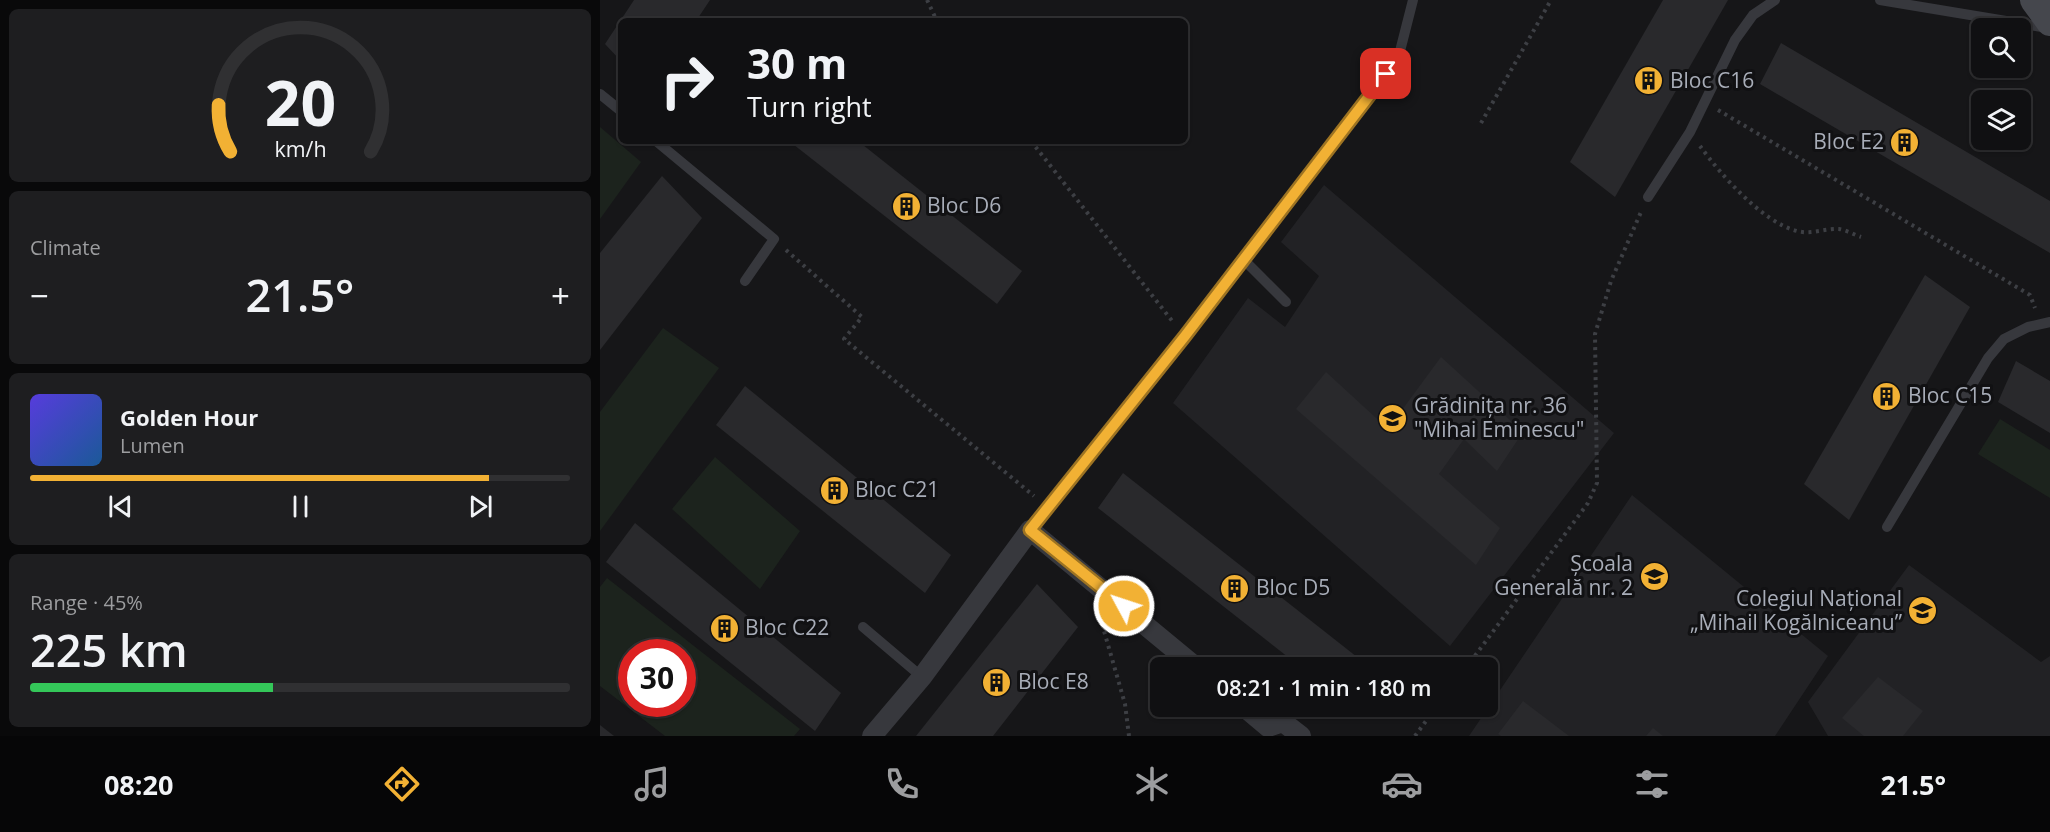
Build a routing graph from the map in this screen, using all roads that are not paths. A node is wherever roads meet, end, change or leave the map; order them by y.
1 (1413, 0) edge
2 (1775, 0) edge
3 (1880, 0) edge
4 (2034, 0) edge
5 (2050, 22) edge
6 (2050, 28) edge
7 (600, 94) edge
8 (618, 109) edge
9 (660, 144) edge
10 (1648, 197) road end
11 (1244, 260) junction
12 (745, 280) dead end
13 (1286, 302) dead end
14 (2046, 323) edge
15 (1887, 526) dead end
16 (1030, 530) junction
17 (863, 627) dead end
18 (1184, 657) edge
19 (922, 677) junction
20 (1256, 717) edge
21 (872, 736) edge
22 (1301, 736) edge

1 - 11 lane
2 - 10 lane
3 - 6 lane
4 - 5 street
7 - 8 lane
9 - 12 lane
11 - 13 lane
11 - 16 lane
14 - 15 lane
16 - 18 street
16 - 19 street
17 - 19 lane
19 - 21 street
20 - 22 street

